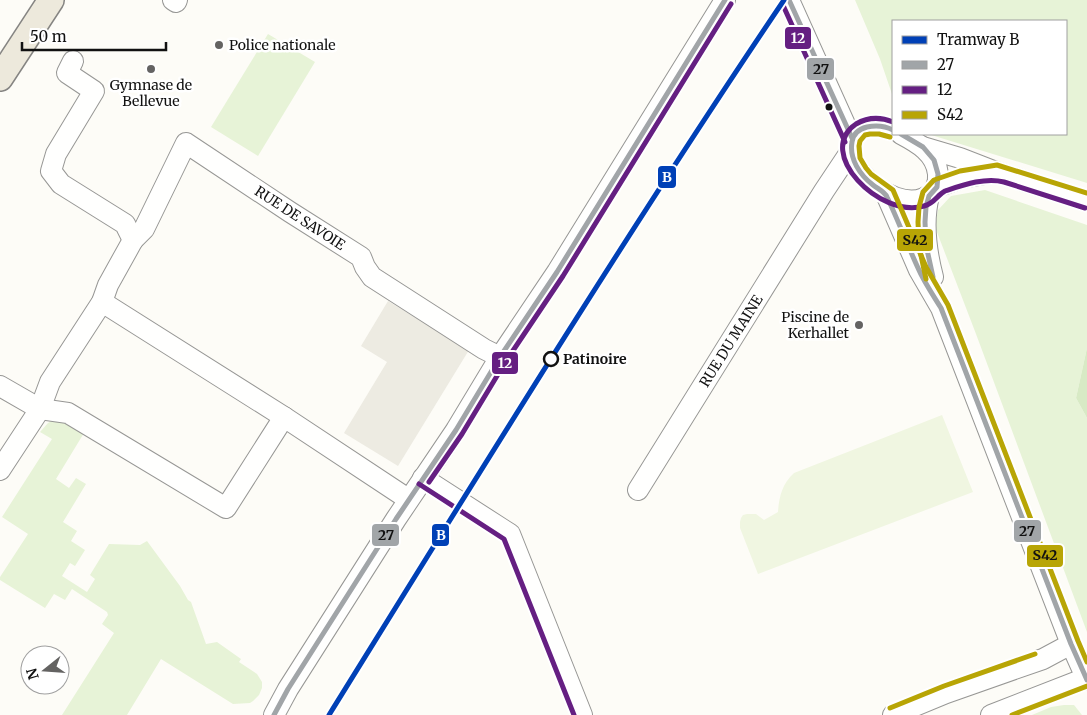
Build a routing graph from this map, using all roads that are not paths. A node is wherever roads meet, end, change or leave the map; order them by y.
1 (31, 0) edge
2 (50, 0) edge
3 (725, 0) edge
4 (789, 0) edge
5 (0, 50) edge
6 (73, 61) dead end
7 (0, 78) edge
8 (892, 130) edge
9 (903, 135) edge
10 (851, 145) junction
11 (923, 147) junction
12 (996, 172) junction
13 (864, 177) junction
14 (824, 191) junction
15 (933, 191) junction
16 (886, 194) junction
17 (1087, 201) edge
18 (133, 240) junction
19 (102, 302) junction
20 (941, 308) junction
21 (500, 357) junction
22 (1, 389) edge
23 (40, 409) junction
24 (284, 417) junction
25 (0, 470) edge
26 (423, 478) junction
27 (638, 490) dead end
28 (408, 499) junction
29 (1071, 644) junction
30 (1086, 679) edge
31 (274, 715) edge
32 (582, 715) edge
33 (893, 715) edge
34 (991, 715) edge

1 - 5 main road
2 - 7 main road
3 - 21 street
4 - 10 street
6 - 18 street
8 - 10 street
9 - 11 street
10 - 13 street
10 - 14 street, RUE DU MAINE
11 - 12 street
11 - 15 street
12 - 15 street
12 - 17 street
13 - 14 street
13 - 16 street
14 - 27 street, RUE DU MAINE
15 - 16 street
15 - 20 street
16 - 20 street
18 - 19 street, RUE DE SAVOIE
18 - 21 street, RUE DE SAVOIE
19 - 23 street, RUE DE SAVOIE
19 - 24 street
20 - 29 street
21 - 26 street
22 - 23 street
23 - 24 street
23 - 25 street, RUE DE SAVOIE
24 - 28 street
26 - 28 street
26 - 32 street
28 - 31 street
29 - 30 street
29 - 33 street
30 - 34 street

